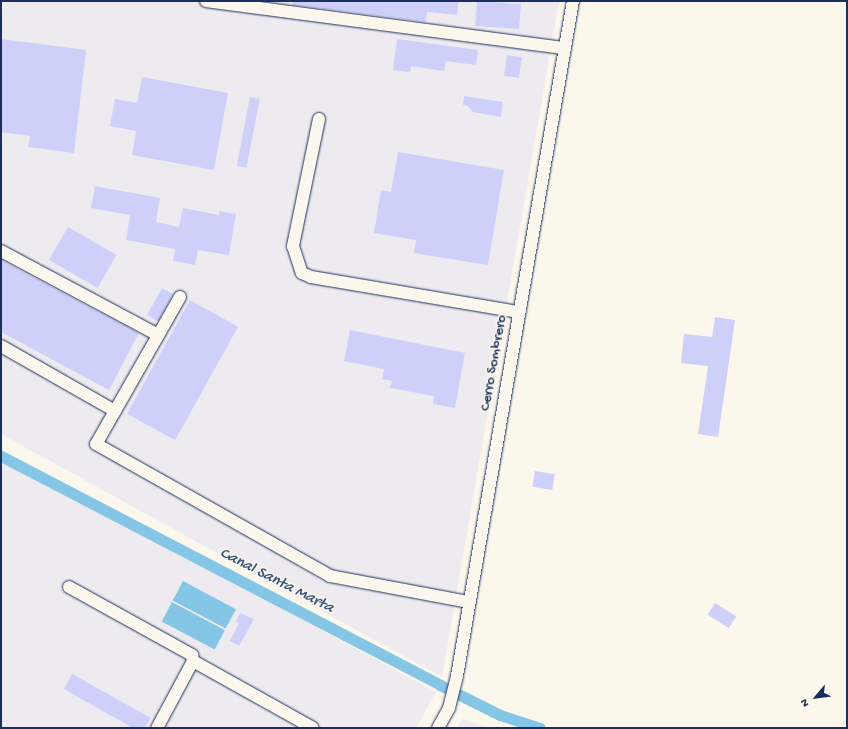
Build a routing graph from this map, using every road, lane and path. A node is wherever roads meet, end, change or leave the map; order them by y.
1 (206, 1) edge
2 (573, 1) edge
3 (565, 48) junction
4 (319, 119) dead end
5 (1, 251) edge
6 (180, 298) dead end
7 (520, 312) junction
8 (158, 335) junction
9 (1, 346) edge
10 (115, 410) junction
11 (69, 586) dead end
12 (469, 602) junction
13 (193, 661) junction
14 (157, 728) edge
15 (313, 728) edge
16 (438, 728) edge

1 - 3 street
2 - 3 street, Cerro Sombrero
3 - 7 street, Cerro Sombrero
4 - 7 street
5 - 8 street
6 - 8 street
7 - 12 street, Cerro Sombrero
8 - 10 street
9 - 10 street
10 - 12 street
11 - 13 street
12 - 16 street, Cerro Sombrero
13 - 14 street
13 - 15 street

